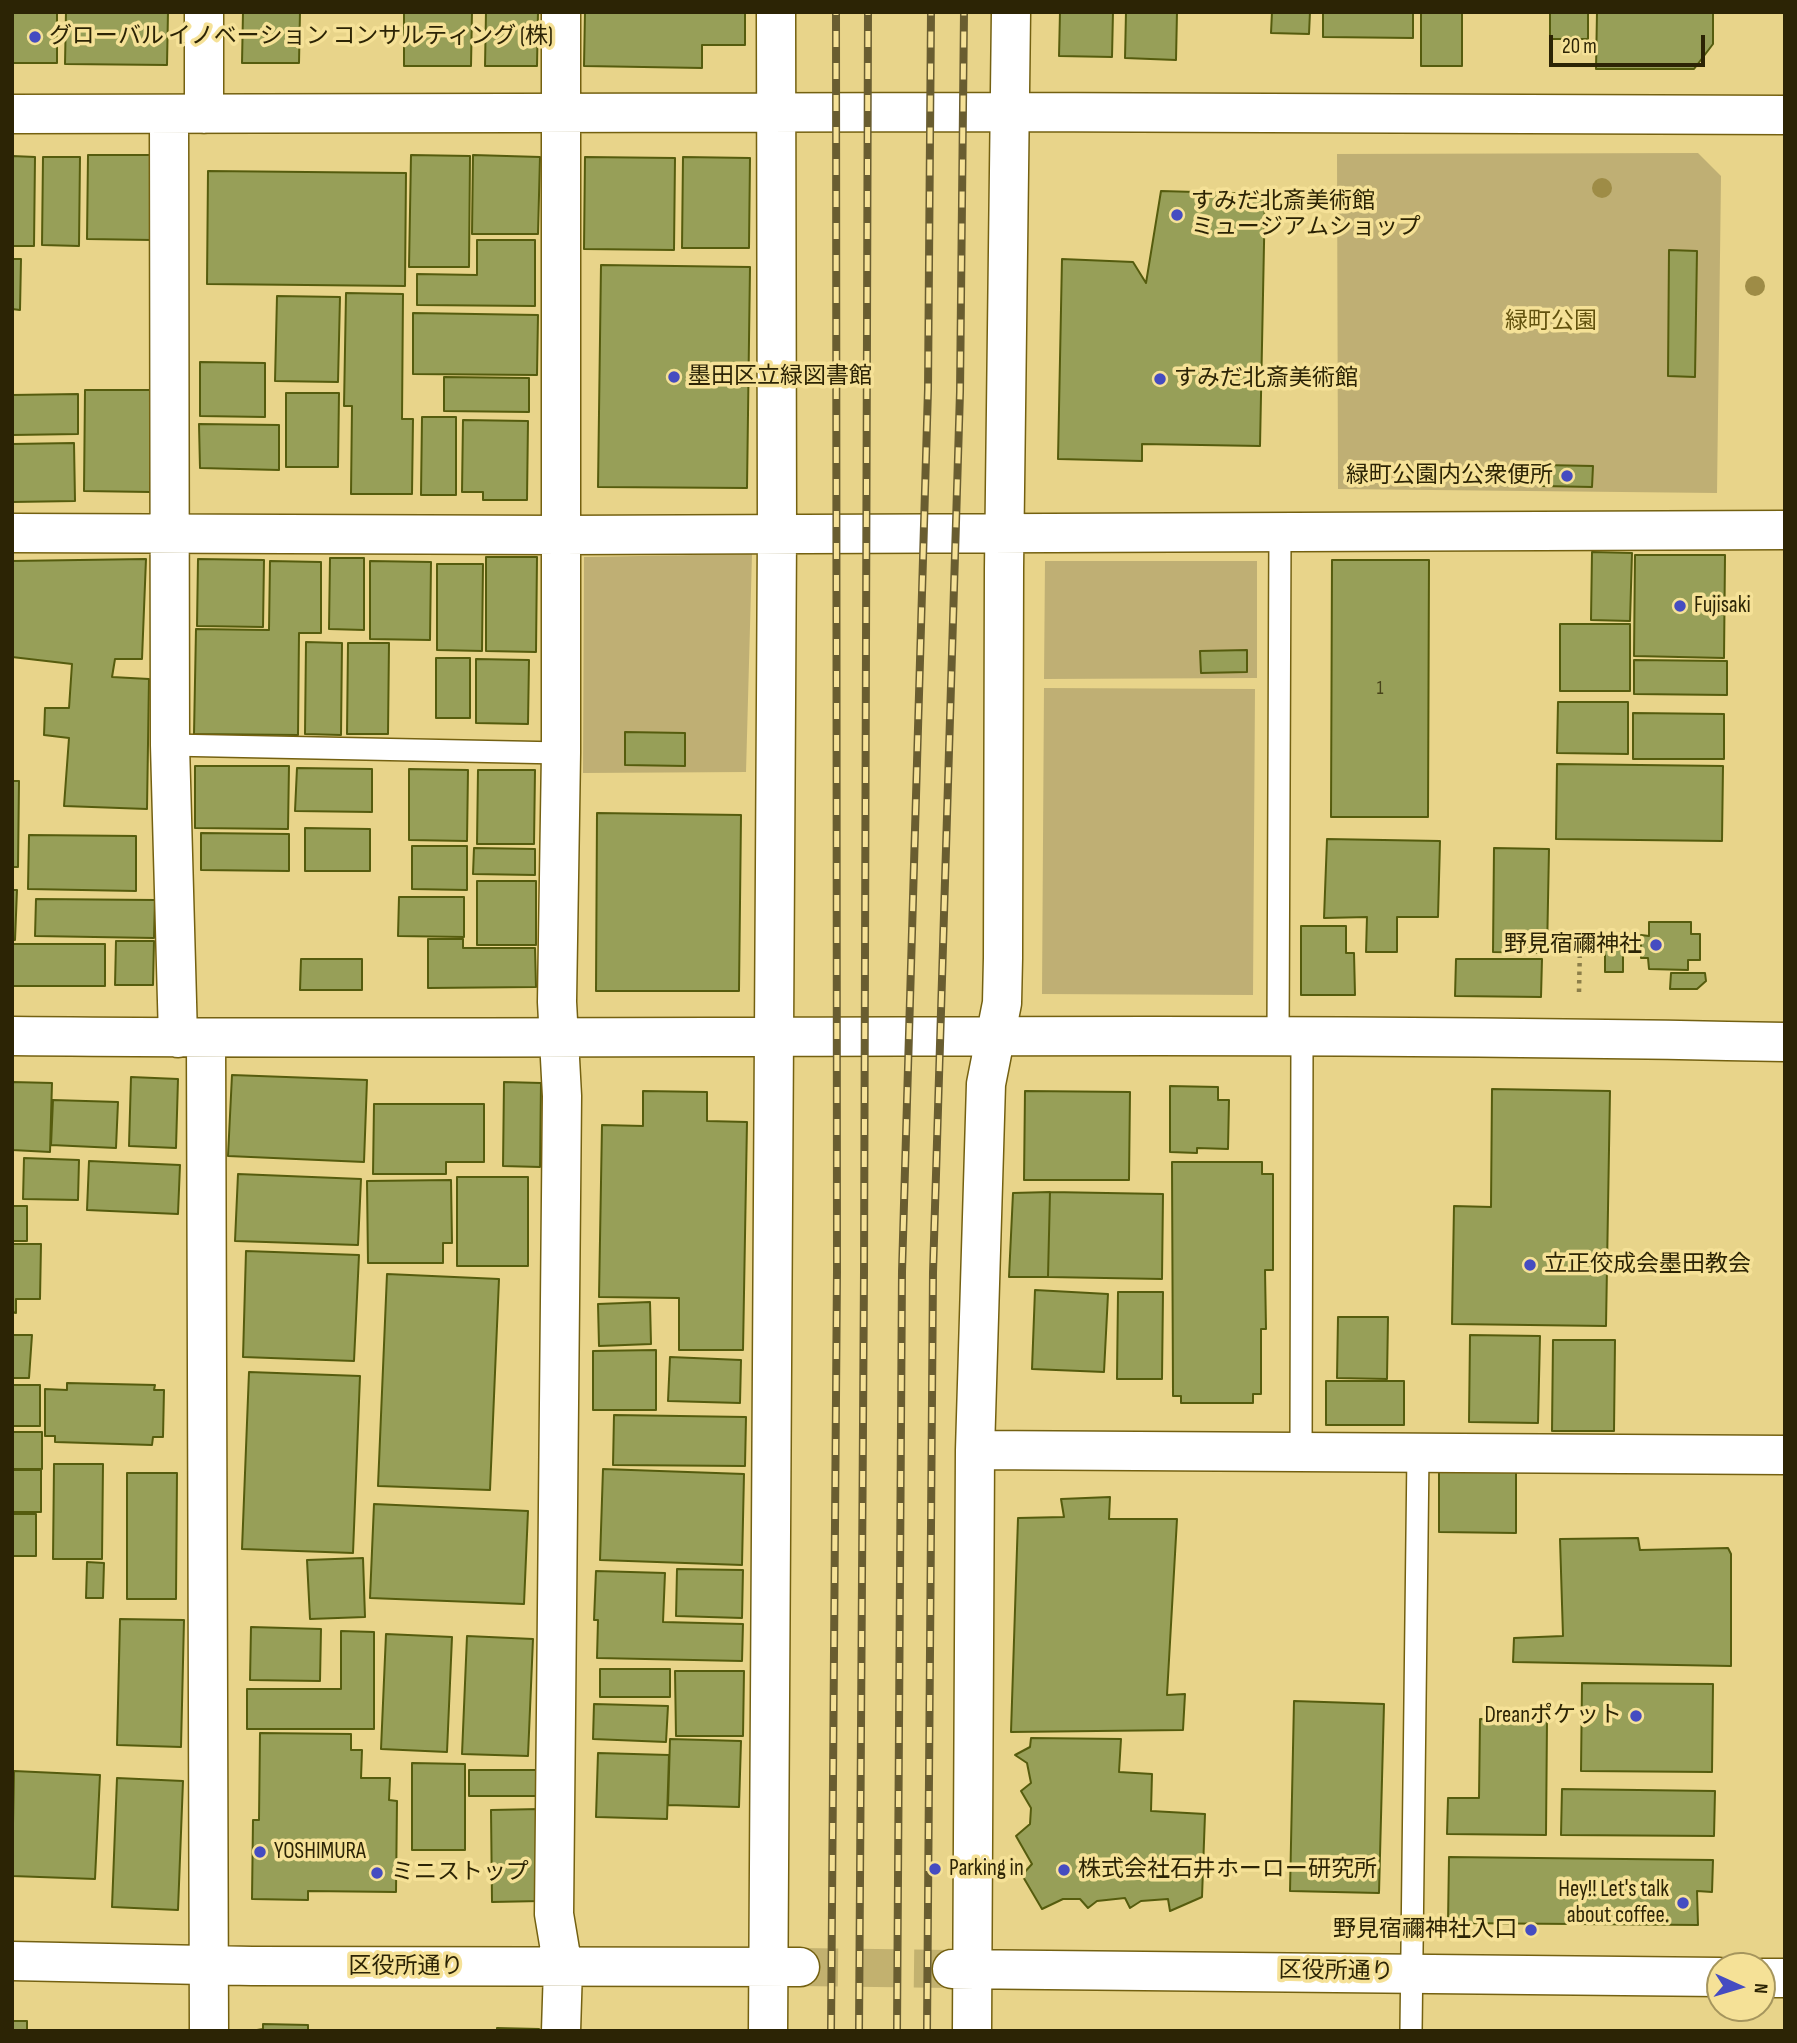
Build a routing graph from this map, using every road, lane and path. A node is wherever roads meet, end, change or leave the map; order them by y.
1 (204, 12) edge
2 (561, 12) edge
3 (776, 12) edge
4 (1011, 12) edge
5 (776, 112) junction
6 (1010, 112) junction
7 (561, 113) junction
8 (12, 114) edge
9 (187, 114) junction
10 (1785, 115) edge
11 (1785, 530) edge
12 (1280, 531) junction
13 (12, 533) edge
14 (777, 533) junction
15 (1005, 533) junction
16 (170, 534) junction
17 (561, 535) junction
18 (170, 745) junction
19 (561, 753) junction
20 (1636, 944) dead end
21 (1579, 997) dead end
22 (12, 1036) edge
23 (995, 1036) junction
24 (560, 1037) junction
25 (1290, 1037) junction
26 (192, 1038) junction
27 (774, 1038) junction
28 (1785, 1042) edge
29 (975, 1450) junction
30 (1301, 1452) junction
31 (1418, 1453) junction
32 (1785, 1455) edge
33 (12, 1961) edge
34 (209, 1965) junction
35 (784, 1967) junction
36 (563, 1968) junction
37 (962, 1969) junction
38 (1411, 1972) junction
39 (1706, 1977) edge
40 (209, 2031) edge
41 (561, 2031) edge
42 (768, 2031) edge
43 (972, 2031) edge
44 (1411, 2031) edge

1 - 9 street
2 - 7 street
3 - 5 street
4 - 6 street
5 - 6 street
5 - 7 street
5 - 14 street
6 - 10 street
6 - 15 street
7 - 9 street
7 - 17 street
8 - 9 street
9 - 16 street
11 - 12 street
12 - 15 street
12 - 25 lane
13 - 16 street
14 - 15 street
14 - 17 street
14 - 27 street
15 - 23 street
16 - 17 street
16 - 18 street
17 - 19 street
18 - 19 lane
18 - 26 street
19 - 24 street
20 - 21 path
22 - 26 street
23 - 25 street
23 - 27 street
23 - 29 street
24 - 26 street
24 - 27 street
24 - 36 street
25 - 28 street
25 - 30 lane
26 - 34 street
27 - 35 street
29 - 30 street
29 - 37 street
30 - 31 street
31 - 32 street
31 - 38 lane
33 - 34 street, 区役所通り
34 - 36 street, 区役所通り
34 - 40 street
35 - 36 street, 区役所通り
35 - 42 street
36 - 41 street
37 - 38 street, 区役所通り
37 - 43 street
38 - 39 street, 区役所通り
38 - 44 lane

